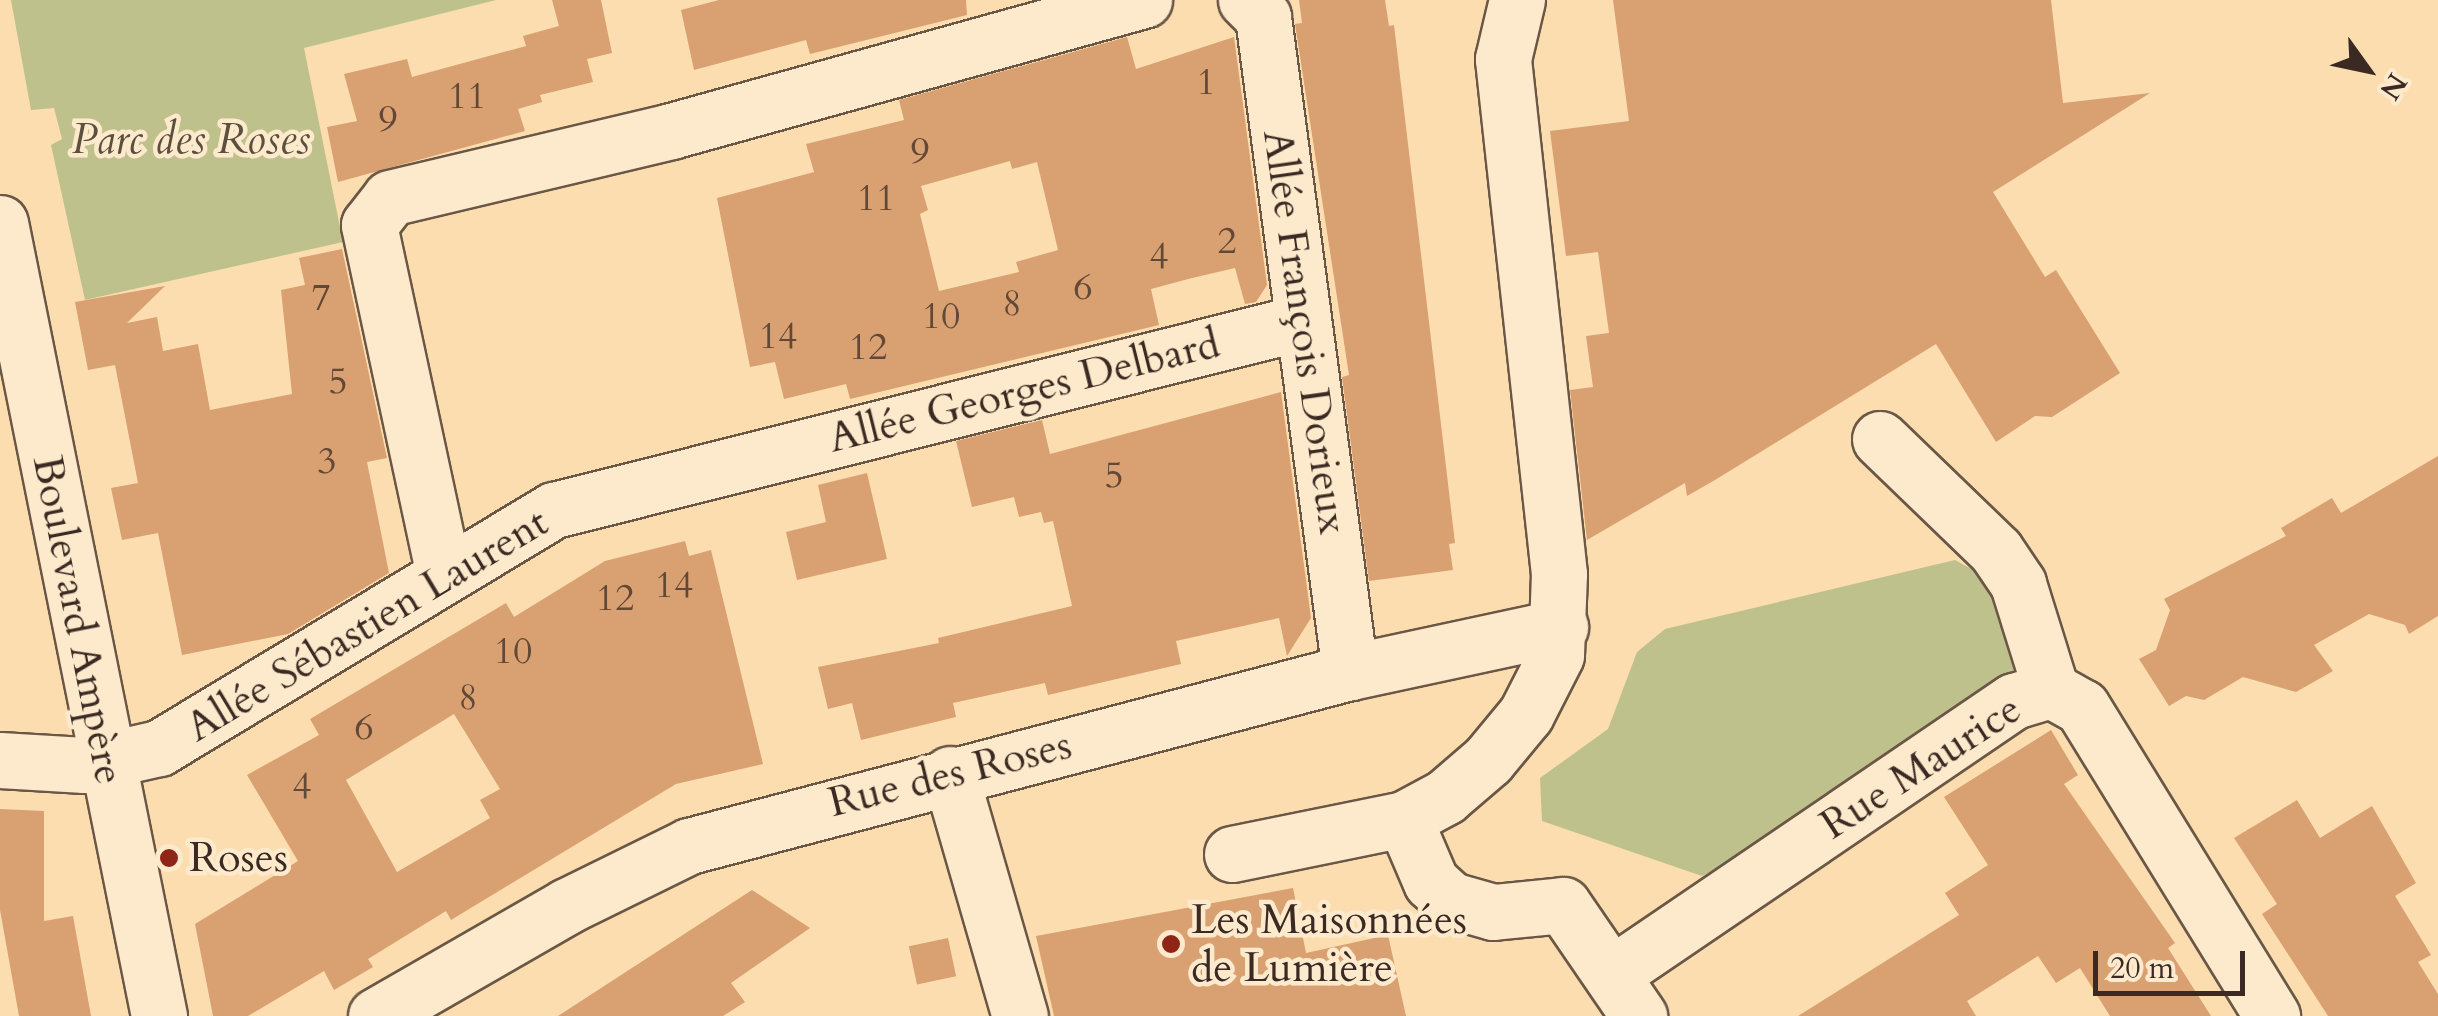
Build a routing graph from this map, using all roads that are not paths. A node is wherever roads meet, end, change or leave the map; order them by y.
1 (1144, 0) edge
2 (1246, 0) edge
3 (1517, 0) edge
4 (0, 223) edge
5 (1303, 322) junction
6 (1880, 438) dead end
7 (746, 459) joint
8 (444, 575) junction
9 (1560, 627) junction
10 (1350, 672) junction
11 (2052, 690) junction
12 (0, 760) edge
13 (106, 763) junction
14 (950, 774) junction
15 (1404, 820) junction
16 (1232, 854) dead end
17 (1626, 995) edge
18 (159, 1016) edge
19 (376, 1016) edge
20 (1020, 1016) edge
21 (2272, 1016) edge

1 - 8 street
2 - 5 street, Allée François Dorieux
3 - 9 street
4 - 13 street, Boulevard Ampère
5 - 7 street, Allée Georges Delbard
5 - 10 street, Allée François Dorieux
6 - 11 street
7 - 8 street, Allée Sébastien Laurent
8 - 13 street, Allée Sébastien Laurent
9 - 10 street, Rue des Roses
9 - 15 street
10 - 14 street, Rue des Roses
11 - 17 street, Rue Maurice
11 - 21 street, Rue Maurice
12 - 13 street, Allée Sébastien Laurent
13 - 18 street, Boulevard Ampère
14 - 19 street, Rue des Roses
14 - 20 street
15 - 16 street
15 - 17 street

